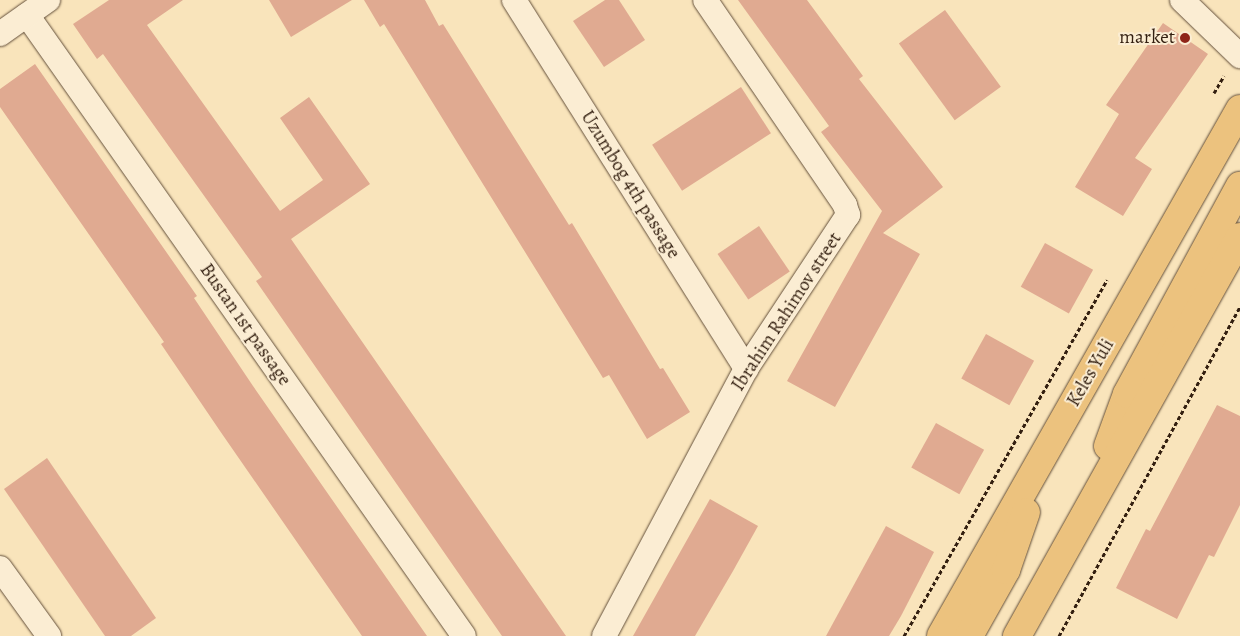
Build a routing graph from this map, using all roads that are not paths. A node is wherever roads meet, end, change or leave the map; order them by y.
1 (48, 0) edge
2 (514, 0) edge
3 (705, 0) edge
4 (1182, 0) edge
5 (27, 15) junction
6 (0, 34) edge
7 (1238, 54) edge
8 (1240, 109) edge
9 (1240, 186) edge
10 (1240, 237) edge
11 (746, 369) junction
12 (1050, 444) junction
13 (1084, 515) junction
14 (0, 568) edge
15 (49, 636) edge
16 (464, 636) edge
17 (604, 636) edge
18 (941, 636) edge
19 (969, 636) edge
20 (1017, 636) edge

1 - 5 street
2 - 11 street, Uzumbog 4th passage
3 - 11 street, Ibrahim Rahimov street
4 - 7 street
5 - 6 street
5 - 16 street, Bustan 1st passage
8 - 12 main road, Keles Yuli
9 - 13 main road
10 - 13 main road
11 - 17 street, Ibrahim Rahimov street
12 - 18 main road, Keles Yuli
12 - 19 main road
13 - 20 main road
14 - 15 street

